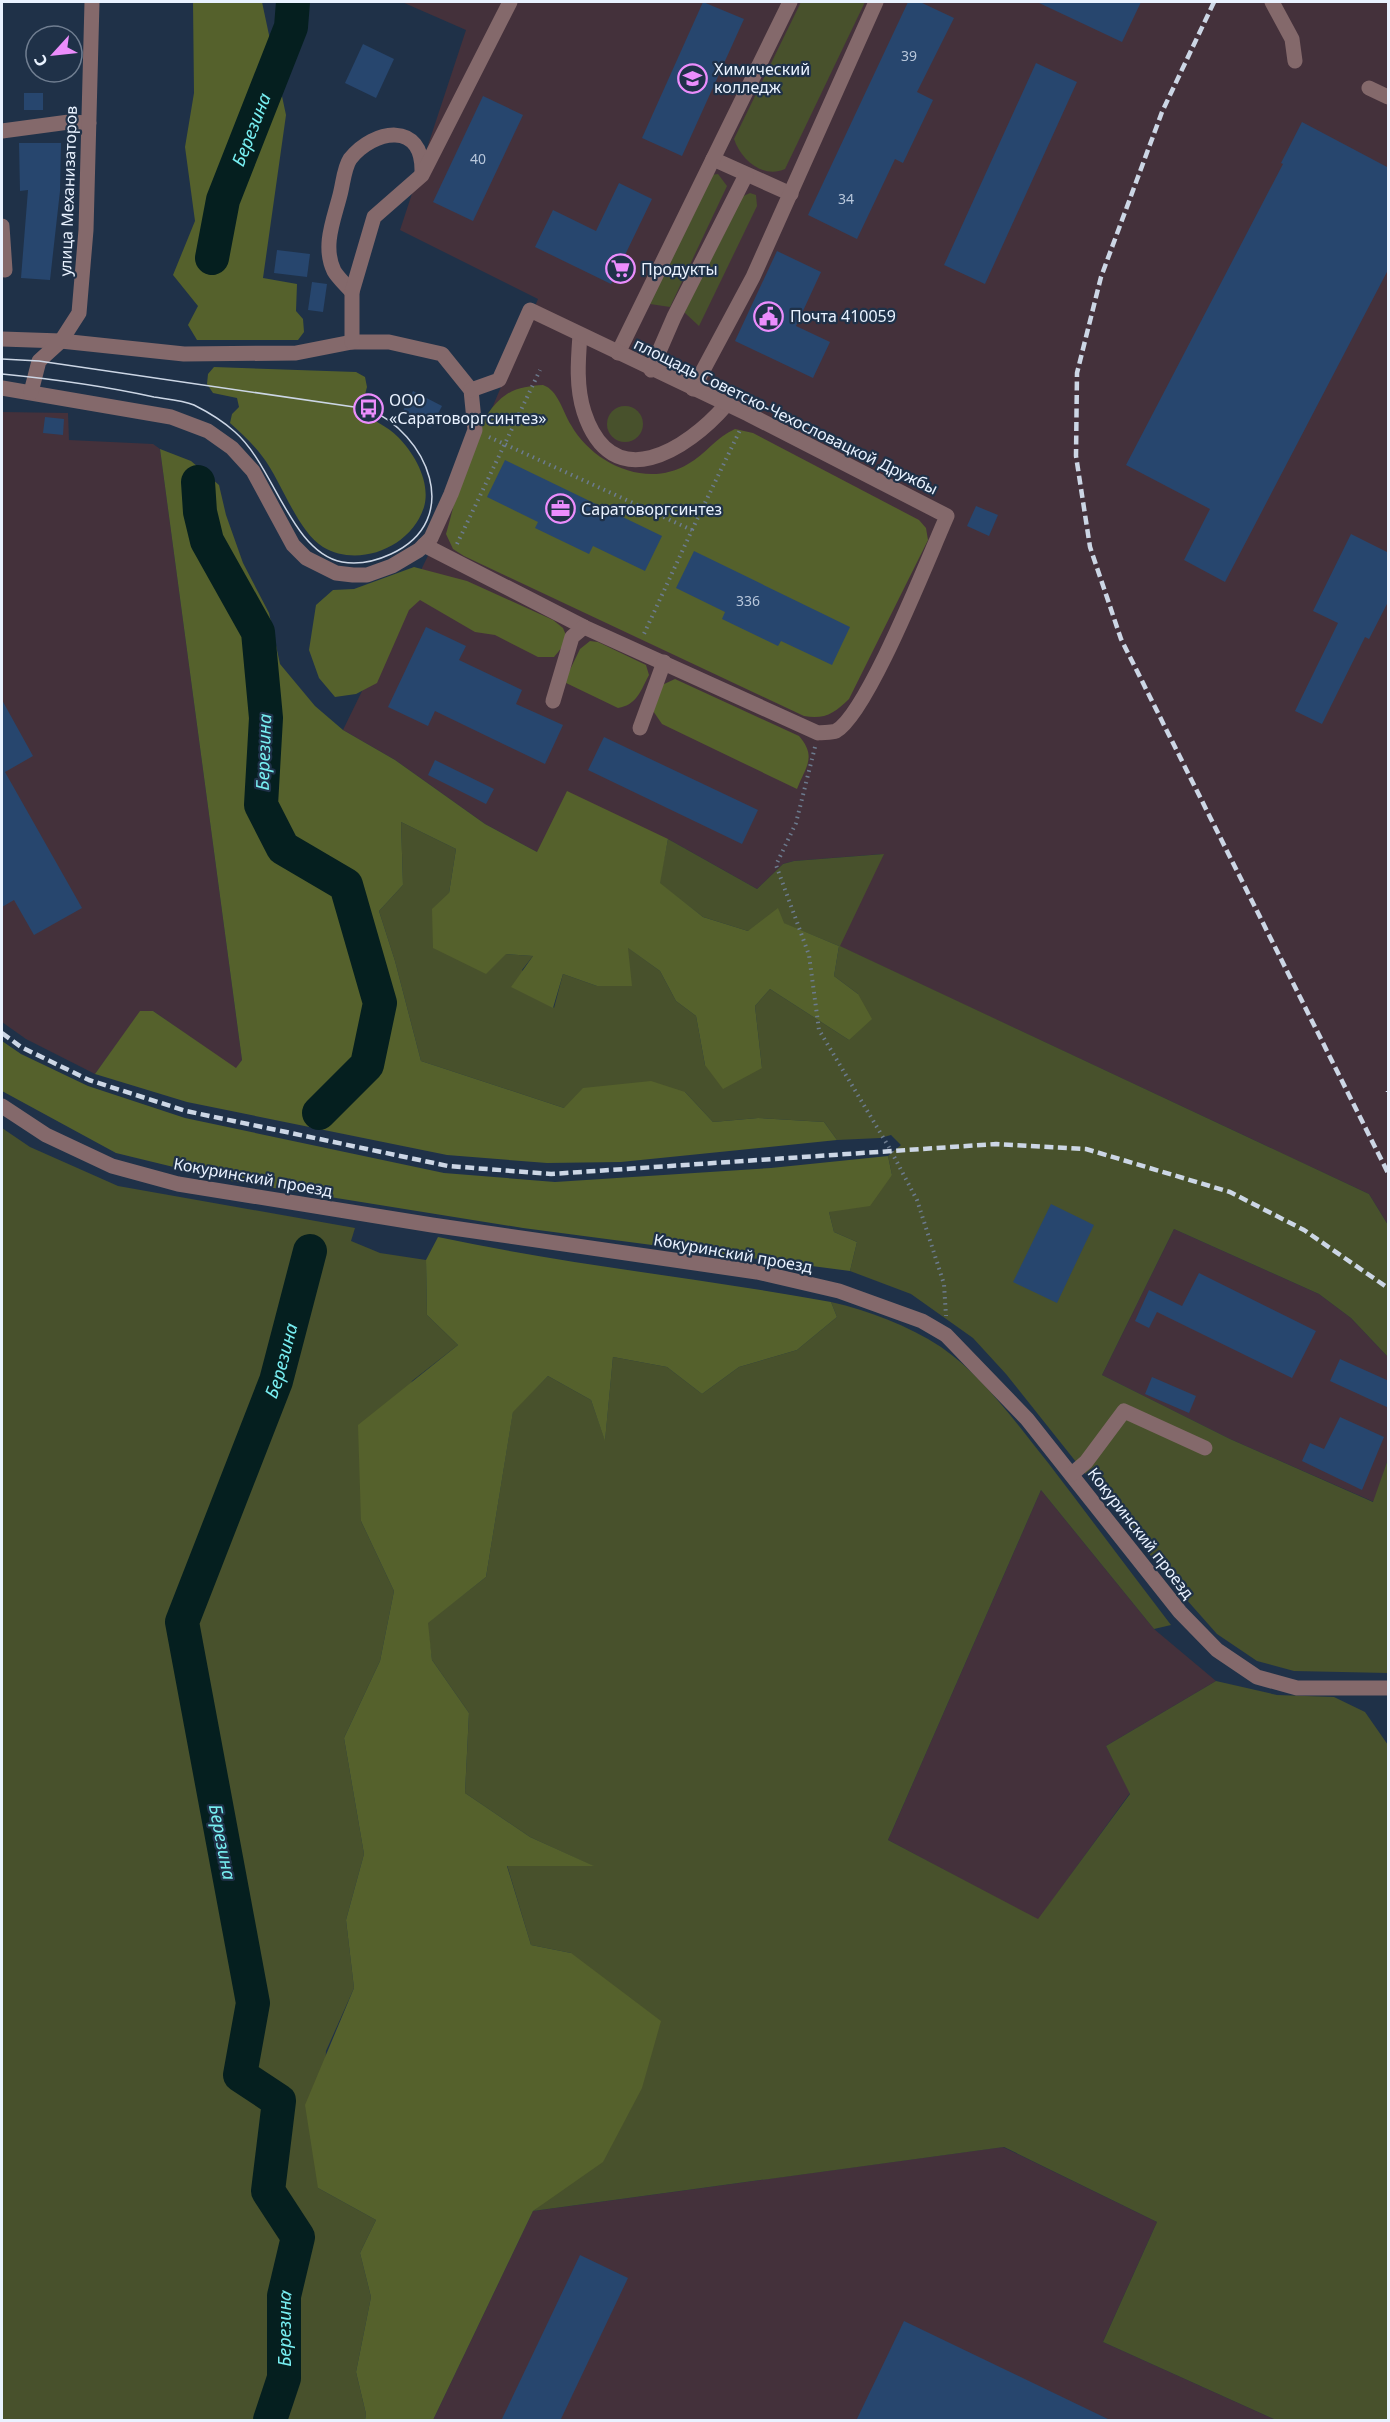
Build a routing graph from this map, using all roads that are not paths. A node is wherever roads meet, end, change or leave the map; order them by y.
1 (92, 2) edge
2 (510, 2) edge
3 (790, 2) edge
4 (876, 2) edge
5 (1272, 2) edge
6 (1295, 61) dead end
7 (1370, 88) dead end
8 (1389, 97) edge
9 (89, 123) junction
10 (2, 131) edge
11 (713, 159) junction
12 (422, 175) junction
13 (746, 175) junction
14 (791, 194) junction
15 (2, 226) edge
16 (5, 270) dead end
17 (352, 292) junction
18 (580, 335) junction
19 (2, 339) edge
20 (61, 341) junction
21 (352, 342) junction
22 (618, 352) junction
23 (651, 370) junction
24 (2, 388) edge
25 (693, 389) junction
26 (471, 390) junction
27 (31, 392) junction
28 (726, 405) junction
29 (424, 546) junction
30 (584, 627) junction
31 (664, 662) junction
32 (554, 701) dead end
33 (640, 728) dead end
34 (2, 1106) edge
35 (1205, 1448) dead end
36 (1072, 1474) junction
37 (1389, 1688) edge

1 - 9 street, улица Механизаторов
2 - 12 street
3 - 11 street
4 - 14 street
5 - 6 street
7 - 8 street
9 - 10 street
9 - 20 street, улица Механизаторов
11 - 13 street
11 - 22 street
12 - 17 street
12 - 17 street
13 - 14 street
13 - 23 street
14 - 25 street
15 - 16 street
17 - 21 street
18 - 22 street, площадь Советско-Чехословацкой Дружбы
18 - 26 street, площадь Советско-Чехословацкой Дружбы
18 - 28 street
19 - 20 street
20 - 21 street
20 - 27 street, улица Механизаторов
21 - 26 street
22 - 23 street, площадь Советско-Чехословацкой Дружбы
23 - 25 street, площадь Советско-Чехословацкой Дружбы
24 - 27 street
25 - 28 street, площадь Советско-Чехословацкой Дружбы
26 - 29 street
27 - 29 street
28 - 31 street, площадь Советско-Чехословацкой Дружбы
29 - 30 street
30 - 31 street
30 - 32 street
31 - 33 street
34 - 36 street, Кокуринский проезд
35 - 36 street
36 - 37 street, Кокуринский проезд

